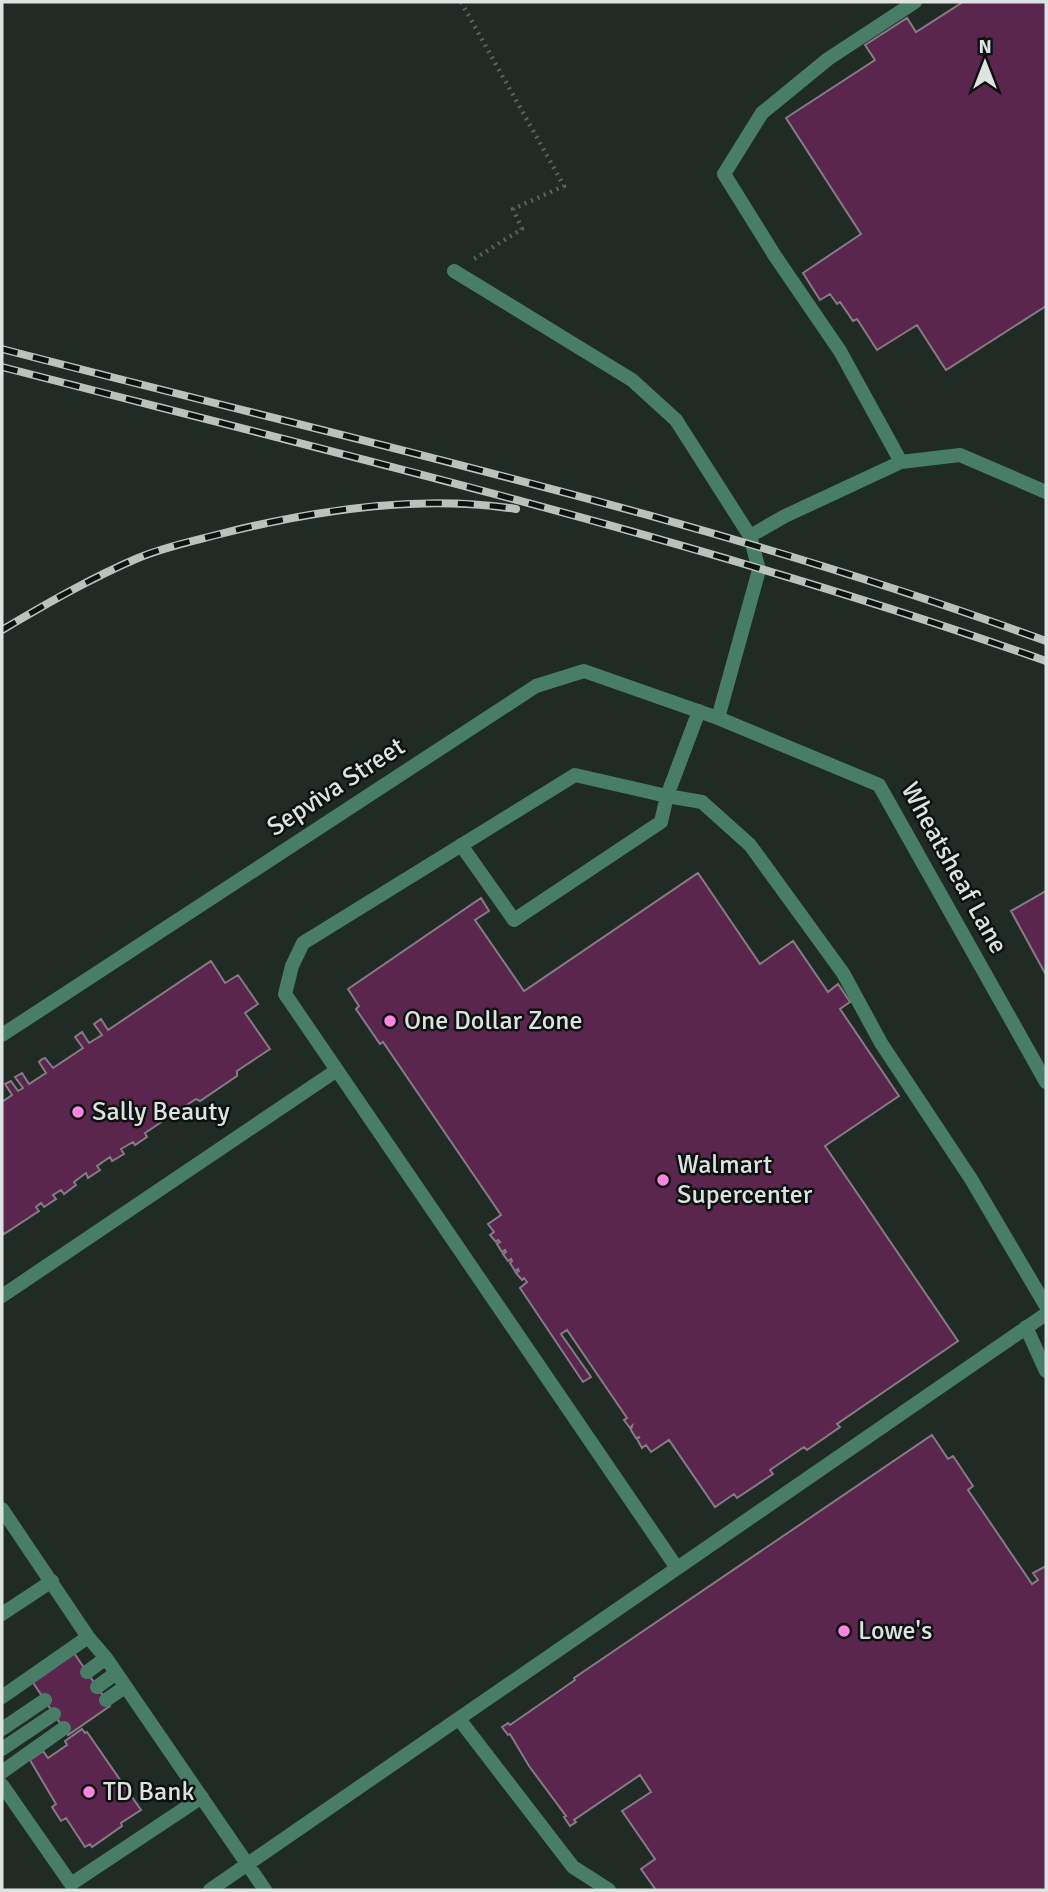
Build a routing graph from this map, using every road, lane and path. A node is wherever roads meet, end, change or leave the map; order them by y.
1 (461, 2) edge
2 (915, 2) edge
3 (454, 271) joint
4 (901, 462) junction
5 (1046, 492) edge
6 (750, 537) junction
7 (699, 711) junction
8 (718, 718) junction
9 (667, 796) junction
10 (461, 845) junction
11 (2, 1035) edge
12 (337, 1070) junction
13 (1046, 1082) edge
14 (2, 1296) edge
15 (1046, 1306) edge
16 (1046, 1314) edge
17 (1026, 1328) junction
18 (1046, 1371) edge
19 (2, 1509) edge
20 (677, 1568) junction
21 (52, 1581) junction
22 (2, 1614) edge
23 (88, 1637) junction
24 (106, 1658) junction
25 (87, 1672) dead end
26 (116, 1673) junction
27 (97, 1687) dead end
28 (125, 1687) junction
29 (2, 1697) edge
30 (45, 1700) dead end
31 (106, 1700) dead end
32 (54, 1714) dead end
33 (458, 1719) junction
34 (64, 1728) dead end
35 (2, 1729) edge
36 (2, 1749) edge
37 (2, 1772) edge
38 (2, 1785) edge
39 (202, 1797) junction
40 (248, 1864) junction
41 (210, 1890) edge
42 (265, 1890) edge
43 (609, 1890) edge

1 - 3 path
2 - 4 street
3 - 6 street
4 - 5 street
4 - 6 street
6 - 8 street
7 - 8 street, Sepviva Street
7 - 9 street
7 - 11 street, Sepviva Street
8 - 13 street, Wheatsheaf Lane
9 - 10 street
9 - 10 street
9 - 15 street
10 - 12 street
12 - 14 street
12 - 20 street
16 - 17 street
17 - 18 street
17 - 20 street
19 - 21 street
20 - 33 street
21 - 22 street
21 - 23 street
23 - 24 street
23 - 29 street
24 - 25 street
24 - 26 street
26 - 27 street
26 - 28 street
28 - 31 street
28 - 39 street
30 - 35 street
32 - 36 street
33 - 40 street
33 - 43 street
34 - 37 street
38 - 39 street
39 - 40 street
40 - 41 street
40 - 42 street

